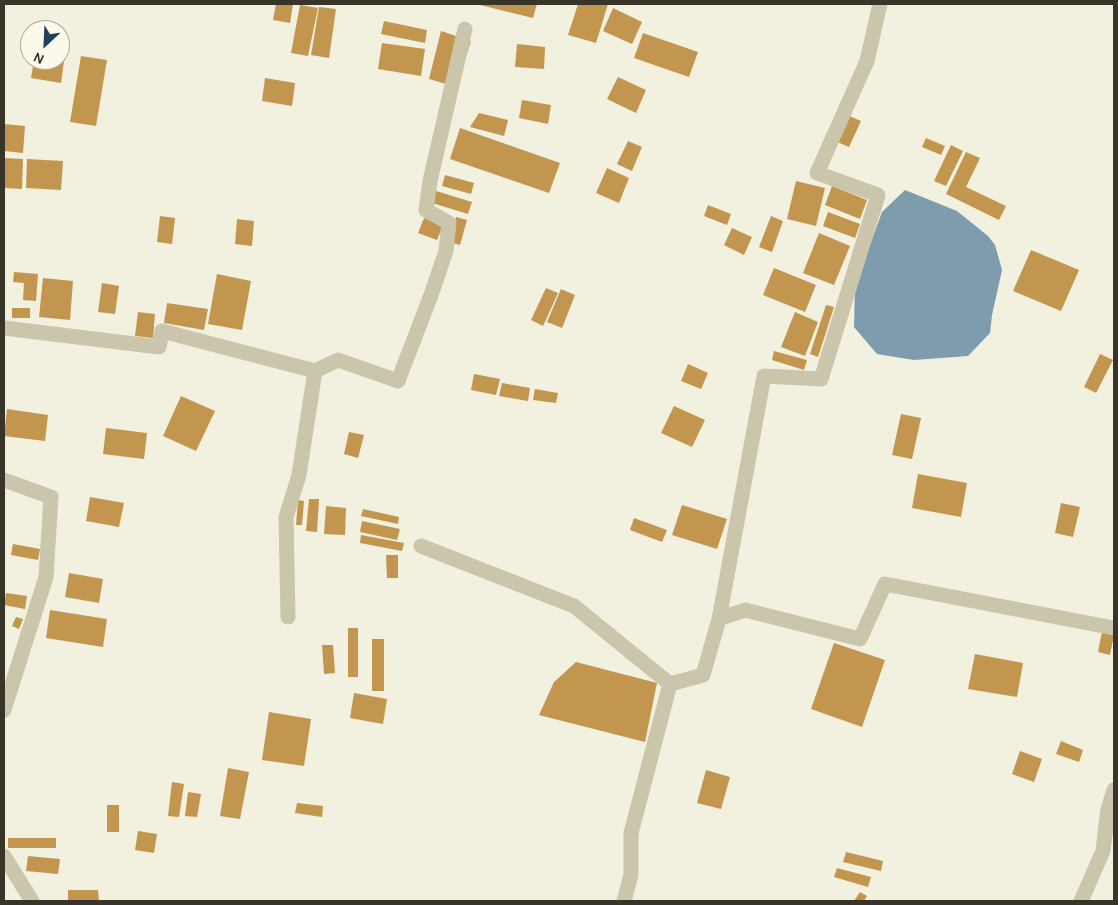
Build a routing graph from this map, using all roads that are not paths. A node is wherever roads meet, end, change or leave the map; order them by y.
1 (880, 4) edge
2 (465, 29) dead end
3 (4, 328) edge
4 (315, 371) junction
5 (4, 480) edge
6 (421, 546) dead end
7 (288, 617) dead end
8 (719, 619) junction
9 (1114, 628) edge
10 (670, 684) junction
11 (4, 710) edge
12 (1114, 790) edge
13 (4, 856) edge
14 (32, 901) edge
15 (624, 901) edge
16 (1080, 901) edge

1 - 8 street
2 - 4 street
3 - 4 street
4 - 7 street
5 - 11 street
6 - 10 street
8 - 9 street
8 - 10 street
10 - 15 street
12 - 16 street
13 - 14 street

